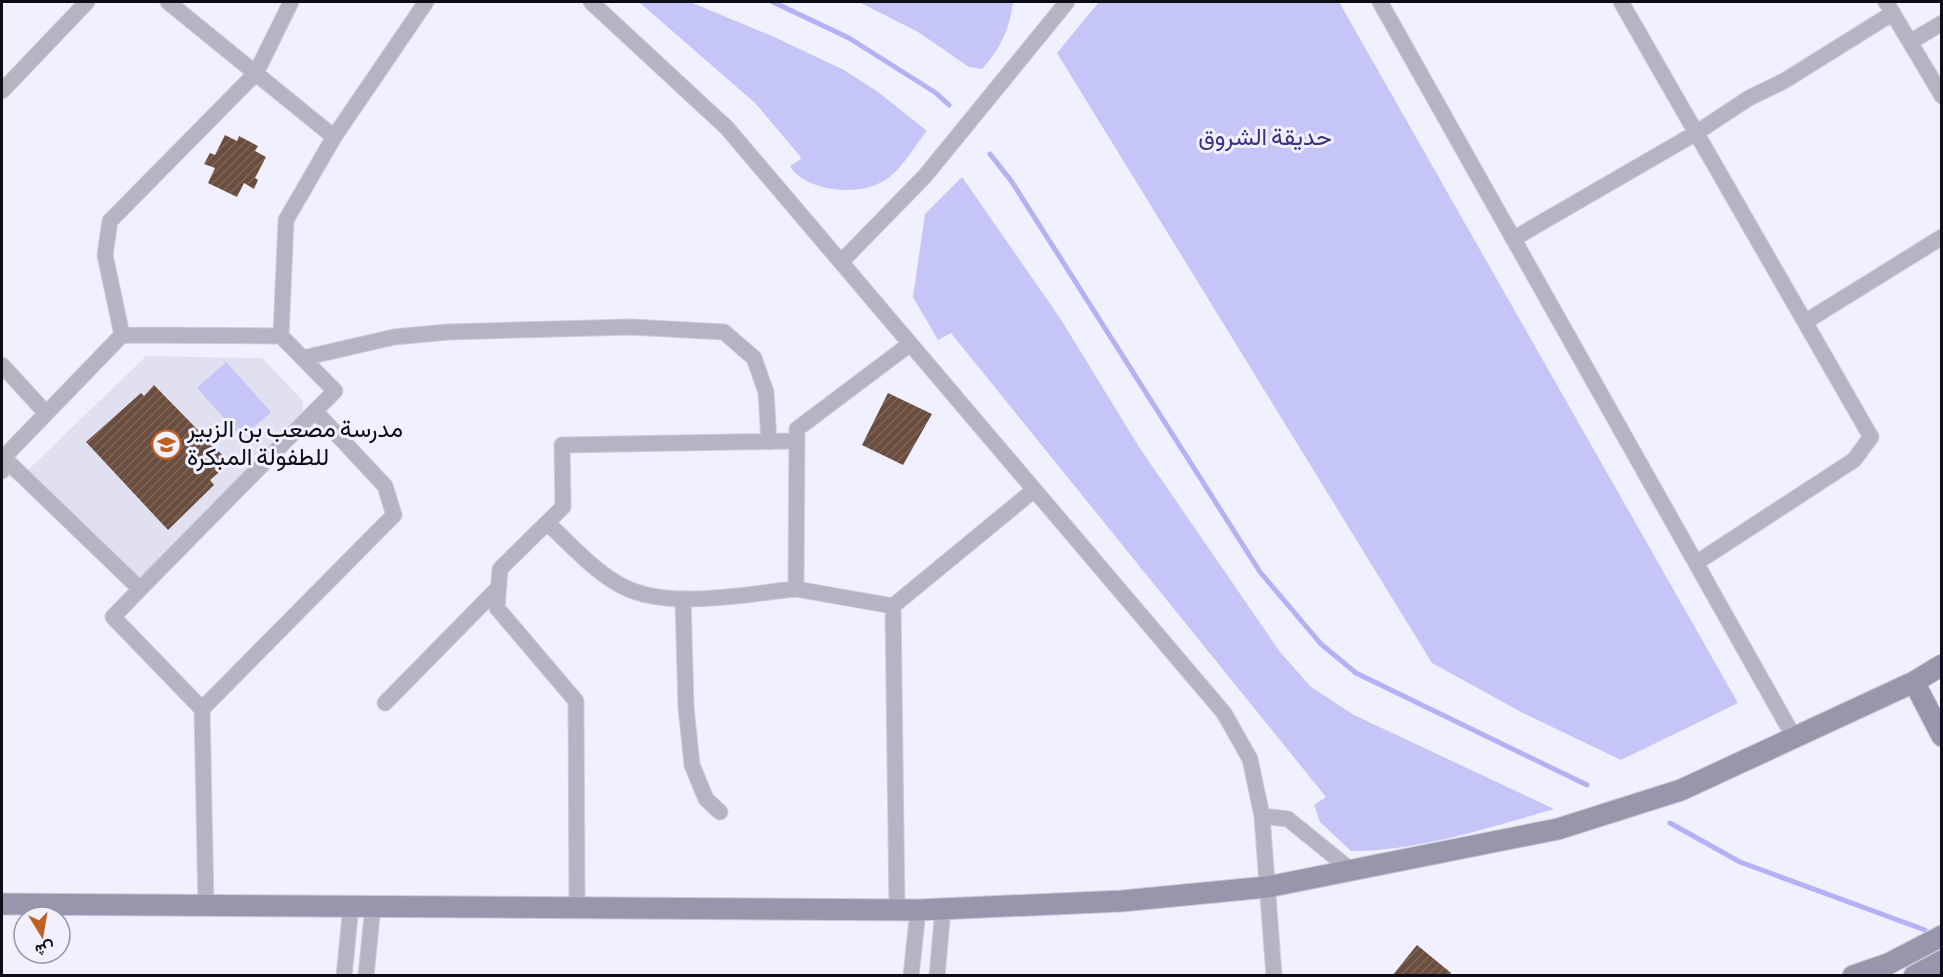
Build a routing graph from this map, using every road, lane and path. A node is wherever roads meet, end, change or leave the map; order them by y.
1 (87, 2) edge
2 (168, 2) edge
3 (291, 2) edge
4 (426, 2) edge
5 (591, 2) edge
6 (1065, 2) edge
7 (1380, 2) edge
8 (1621, 2) edge
9 (1890, 7) edge
10 (1941, 23) edge
11 (1910, 42) junction
12 (256, 73) junction
13 (2, 91) edge
14 (1941, 96) edge
15 (1696, 133) junction
16 (334, 137) junction
17 (1941, 237) edge
18 (1514, 239) junction
19 (841, 262) junction
20 (1805, 322) junction
21 (122, 335) junction
22 (281, 336) junction
23 (910, 344) junction
24 (303, 358) junction
25 (2, 365) edge
26 (315, 411) junction
27 (45, 412) junction
28 (797, 441) junction
29 (769, 442) junction
30 (2, 461) edge
31 (1034, 490) junction
32 (547, 523) junction
33 (1696, 563) junction
34 (499, 587) junction
35 (140, 589) junction
36 (796, 590) junction
37 (683, 599) junction
38 (893, 606) junction
39 (1941, 665) edge
40 (1914, 682) junction
41 (385, 703) dead end
42 (202, 709) junction
43 (1941, 736) edge
44 (1795, 739) junction
45 (720, 812) dead end
46 (1262, 816) junction
47 (1352, 871) junction
48 (1267, 888) junction
49 (2, 904) edge
50 (206, 905) junction
51 (351, 906) junction
52 (373, 906) junction
53 (577, 907) junction
54 (943, 909) junction
55 (908, 910) junction
56 (1941, 936) edge
57 (1941, 961) edge
58 (344, 975) edge
59 (366, 975) edge
60 (911, 975) edge
61 (937, 975) edge
62 (1274, 975) edge
63 (1853, 975) edge
64 (1914, 975) edge

1 - 13 street
2 - 12 street
3 - 12 street
4 - 16 street
5 - 19 street
6 - 19 street
7 - 18 street
8 - 15 street
9 - 11 street
9 - 15 street
10 - 11 street
11 - 14 street
12 - 16 street
12 - 21 street
15 - 18 street
15 - 20 street
16 - 22 street
17 - 20 street
18 - 33 street
19 - 23 street
20 - 33 street
21 - 22 street
21 - 27 street
22 - 24 street
23 - 28 street
23 - 31 street
24 - 26 street
24 - 29 street
25 - 27 street
26 - 35 street
26 - 42 street
27 - 30 street
28 - 29 street
28 - 36 street
29 - 32 street
30 - 35 street
31 - 38 street
31 - 46 street
32 - 34 street
32 - 37 street
33 - 44 street
34 - 41 street
34 - 53 street
35 - 42 street
36 - 37 street
36 - 38 street
37 - 45 street
38 - 55 street
39 - 40 street
40 - 43 street
40 - 44 street
42 - 50 street
44 - 47 street
46 - 47 street
46 - 48 street
47 - 48 street
48 - 54 street
48 - 62 street
49 - 50 street
50 - 51 street
51 - 52 street
51 - 58 street
52 - 53 street
52 - 59 street
53 - 55 street
54 - 55 street
54 - 61 street
55 - 60 street
56 - 63 street
57 - 64 street

